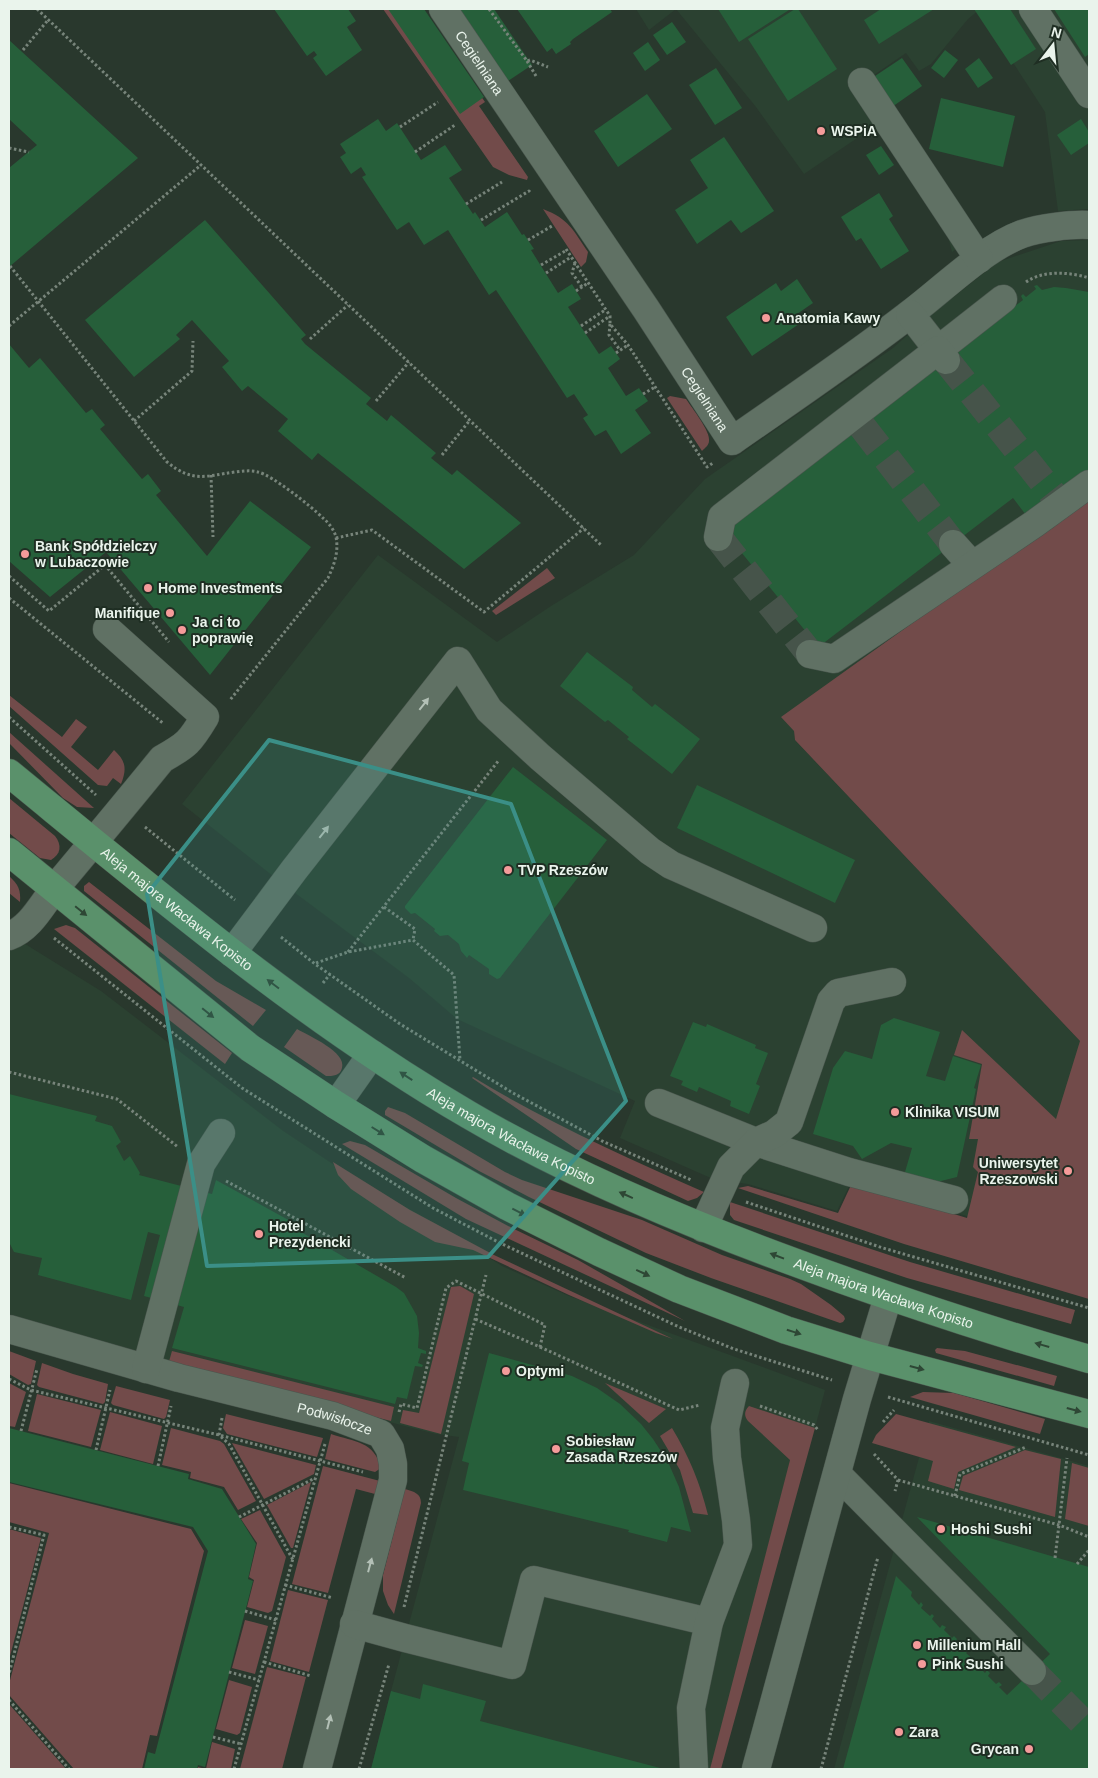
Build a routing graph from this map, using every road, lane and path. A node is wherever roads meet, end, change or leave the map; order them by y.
1 (37, 9) edge
2 (443, 9) edge
3 (489, 9) edge
4 (1034, 9) edge
5 (48, 20) junction
6 (23, 50) dead end
7 (526, 62) junction
8 (548, 67) dead end
9 (536, 76) dead end
10 (862, 82) dead end
11 (1089, 94) edge
12 (438, 102) dead end
13 (455, 125) dead end
14 (400, 127) dead end
15 (9, 148) edge
16 (29, 152) dead end
17 (415, 152) dead end
18 (201, 165) junction
19 (502, 182) dead end
20 (534, 198) dead end
21 (466, 204) dead end
22 (547, 219) dead end
23 (481, 220) dead end
24 (1087, 225) edge
25 (552, 226) junction
26 (557, 234) dead end
27 (528, 240) dead end
28 (562, 242) dead end
29 (567, 250) junction
30 (571, 257) junction
31 (979, 259) junction
32 (575, 262) junction
33 (541, 265) dead end
34 (10, 266) dead end
35 (546, 273) dead end
36 (1089, 278) edge
37 (588, 283) junction
38 (582, 287) junction
39 (576, 291) dead end
40 (1004, 299) joint
41 (38, 302) junction
42 (348, 305) junction
43 (605, 310) junction
44 (910, 314) junction
45 (610, 316) junction
46 (610, 324) junction
47 (9, 326) edge
48 (581, 326) dead end
49 (585, 333) dead end
50 (310, 339) dead end
51 (193, 341) dead end
52 (628, 345) junction
53 (942, 355) junction
54 (409, 362) junction
55 (655, 386) junction
56 (643, 394) dead end
57 (376, 401) dead end
58 (470, 420) junction
59 (134, 422) junction
60 (442, 455) dead end
61 (720, 458) dead end
62 (211, 475) junction
63 (1089, 484) edge
64 (584, 528) junction
65 (213, 537) dead end
66 (336, 538) junction
67 (718, 538) dead end
68 (953, 544) tunnel mouth
69 (602, 546) dead end
70 (972, 565) junction
71 (9, 598) edge
72 (107, 629) dead end
73 (810, 654) tunnel mouth
74 (9, 717) edge
75 (205, 717) junction
76 (166, 732) dead end
77 (518, 737) junction
78 (9, 774) edge
79 (97, 796) dead end
80 (142, 825) dead end
81 (93, 842) junction
82 (9, 852) edge
83 (54, 889) junction
84 (384, 907) junction
85 (258, 918) junction
86 (813, 928) dead end
87 (9, 936) edge
88 (413, 940) junction
89 (348, 952) junction
90 (232, 953) junction
91 (315, 964) junction
92 (892, 982) dead end
93 (372, 1054) junction
94 (460, 1060) junction
95 (658, 1103) dead end
96 (336, 1105) junction
97 (221, 1133) dead end
98 (756, 1142) junction
99 (719, 1193) junction
100 (954, 1200) dead end
101 (702, 1228) junction
102 (486, 1276) dead end
103 (482, 1294) junction
104 (888, 1297) junction
105 (1089, 1308) edge
106 (476, 1319) junction
107 (9, 1329) edge
108 (540, 1347) junction
109 (870, 1356) junction
110 (1089, 1359) edge
111 (39, 1362) dead end
112 (135, 1366) junction
113 (179, 1378) junction
114 (9, 1379) edge
115 (31, 1390) junction
116 (733, 1391) junction
117 (106, 1409) junction
118 (894, 1410) dead end
119 (1089, 1414) edge
120 (333, 1416) junction
121 (167, 1424) junction
122 (879, 1427) dead end
123 (21, 1431) dead end
124 (820, 1434) dead end
125 (219, 1435) junction
126 (385, 1442) junction
127 (1026, 1446) dead end
128 (868, 1448) dead end
129 (96, 1450) dead end
130 (1067, 1458) dead end
131 (321, 1461) junction
132 (158, 1466) dead end
133 (837, 1474) junction
134 (316, 1477) junction
135 (393, 1480) junction
136 (898, 1480) junction
137 (955, 1496) junction
138 (262, 1505) junction
139 (238, 1517) dead end
140 (887, 1525) junction
141 (1059, 1525) junction
142 (9, 1526) edge
143 (1089, 1537) edge
144 (1089, 1550) edge
145 (1056, 1558) dead end
146 (293, 1561) junction
147 (1077, 1564) dead end
148 (285, 1585) junction
149 (245, 1612) dead end
150 (357, 1614) junction
151 (276, 1620) junction
152 (709, 1622) junction
153 (397, 1636) junction
154 (264, 1662) junction
155 (1032, 1671) tunnel mouth
156 (229, 1672) dead end
157 (9, 1674) edge
158 (259, 1680) junction
159 (339, 1684) junction
160 (9, 1700) edge
161 (213, 1737) dead end
162 (241, 1744) junction
163 (69, 1769) edge
164 (234, 1769) edge
165 (317, 1769) edge
166 (359, 1769) edge
167 (694, 1769) edge
168 (756, 1769) edge
169 (821, 1769) edge

1 - 5 path
2 - 44 street, Cegielniana
3 - 7 path
4 - 11 street
5 - 6 path
5 - 18 path
7 - 8 path
7 - 9 path
10 - 31 street
12 - 14 path
13 - 17 path
15 - 16 path
18 - 41 path
18 - 42 path
19 - 21 path
20 - 23 path
22 - 25 path
24 - 31 street, Cegielniana
25 - 26 path
25 - 27 path
28 - 29 path
29 - 30 path
29 - 33 path
30 - 32 path
30 - 35 path
31 - 44 street, Cegielniana
32 - 37 path
32 - 38 path
34 - 41 path
36 - 40 path
37 - 38 path
37 - 43 path
38 - 39 path
40 - 53 street
41 - 47 path
41 - 59 path
42 - 50 path
42 - 54 path
43 - 45 path
43 - 48 path
44 - 53 street
45 - 46 path
45 - 49 path
46 - 52 path
46 - 52 path
51 - 59 path
52 - 55 path
53 - 67 street
54 - 57 path
54 - 58 path
55 - 56 path
55 - 61 path
58 - 60 path
58 - 64 path
59 - 62 path
62 - 65 path
62 - 66 path
63 - 70 street
64 - 66 path
64 - 69 path
66 - 75 path
68 - 70 street
70 - 73 street
71 - 76 path
72 - 75 street
74 - 79 path
75 - 81 street
77 - 84 path
85 -> 77 street
77 - 86 street
78 - 81 main road, Aleja majora Wacława Kopisto
80 - 85 path
81 - 83 street
81 - 90 main road, Aleja majora Wacława Kopisto
82 - 83 main road
83 - 87 street
83 -> 96 main road
84 - 88 path
84 - 89 path
85 - 90 street
85 - 91 path
88 - 89 path
88 - 94 path
89 - 91 path
93 -> 90 main road, Aleja majora Wacława Kopisto
91 - 94 path
92 - 98 street
93 - 96 street
101 -> 93 main road, Aleja majora Wacława Kopisto
94 - 99 path
95 - 98 street
96 -> 109 main road
97 - 112 street
98 - 99 street
98 - 100 street
99 - 101 street
99 - 105 path
104 -> 101 main road, Aleja majora Wacława Kopisto
102 - 103 path
103 - 106 path
103 - 108 path
103 - 126 path
104 - 109 street
110 -> 104 main road, Aleja majora Wacława Kopisto
106 - 108 path
106 - 153 path
107 - 112 street, Podwisłocze
108 - 116 path
109 -> 119 main road
109 - 133 street
111 - 115 path
112 - 113 street, Podwisłocze
112 - 117 path
113 - 120 street, Podwisłocze
113 - 121 path
114 - 115 path
115 - 117 path
115 - 123 path
116 - 124 path
116 - 152 street
117 - 121 path
117 - 129 path
118 - 122 path
120 - 126 street, Podwisłocze
120 - 131 path
121 - 125 path
121 - 132 path
125 - 131 path
125 - 138 path
126 - 135 street
127 - 137 path
128 - 136 path
130 - 141 path
131 - 134 path
131 - 135 path
133 - 140 street
133 - 168 street
134 - 138 path
134 - 146 path
150 -> 135 street
136 - 137 path
136 - 140 path
137 - 141 path
138 - 139 path
138 - 146 path
140 - 155 street
140 - 169 path
141 - 143 path
141 - 145 path
142 - 157 path
144 - 147 path
146 - 148 path
148 - 150 path
148 - 151 path
149 - 151 path
150 - 153 street
150 - 159 street
151 - 154 path
152 - 153 street
152 - 167 street
153 - 166 path
154 - 158 path
154 - 159 path
156 - 158 path
158 - 162 path
165 -> 159 street
160 - 163 path
161 - 162 path
162 - 164 path

